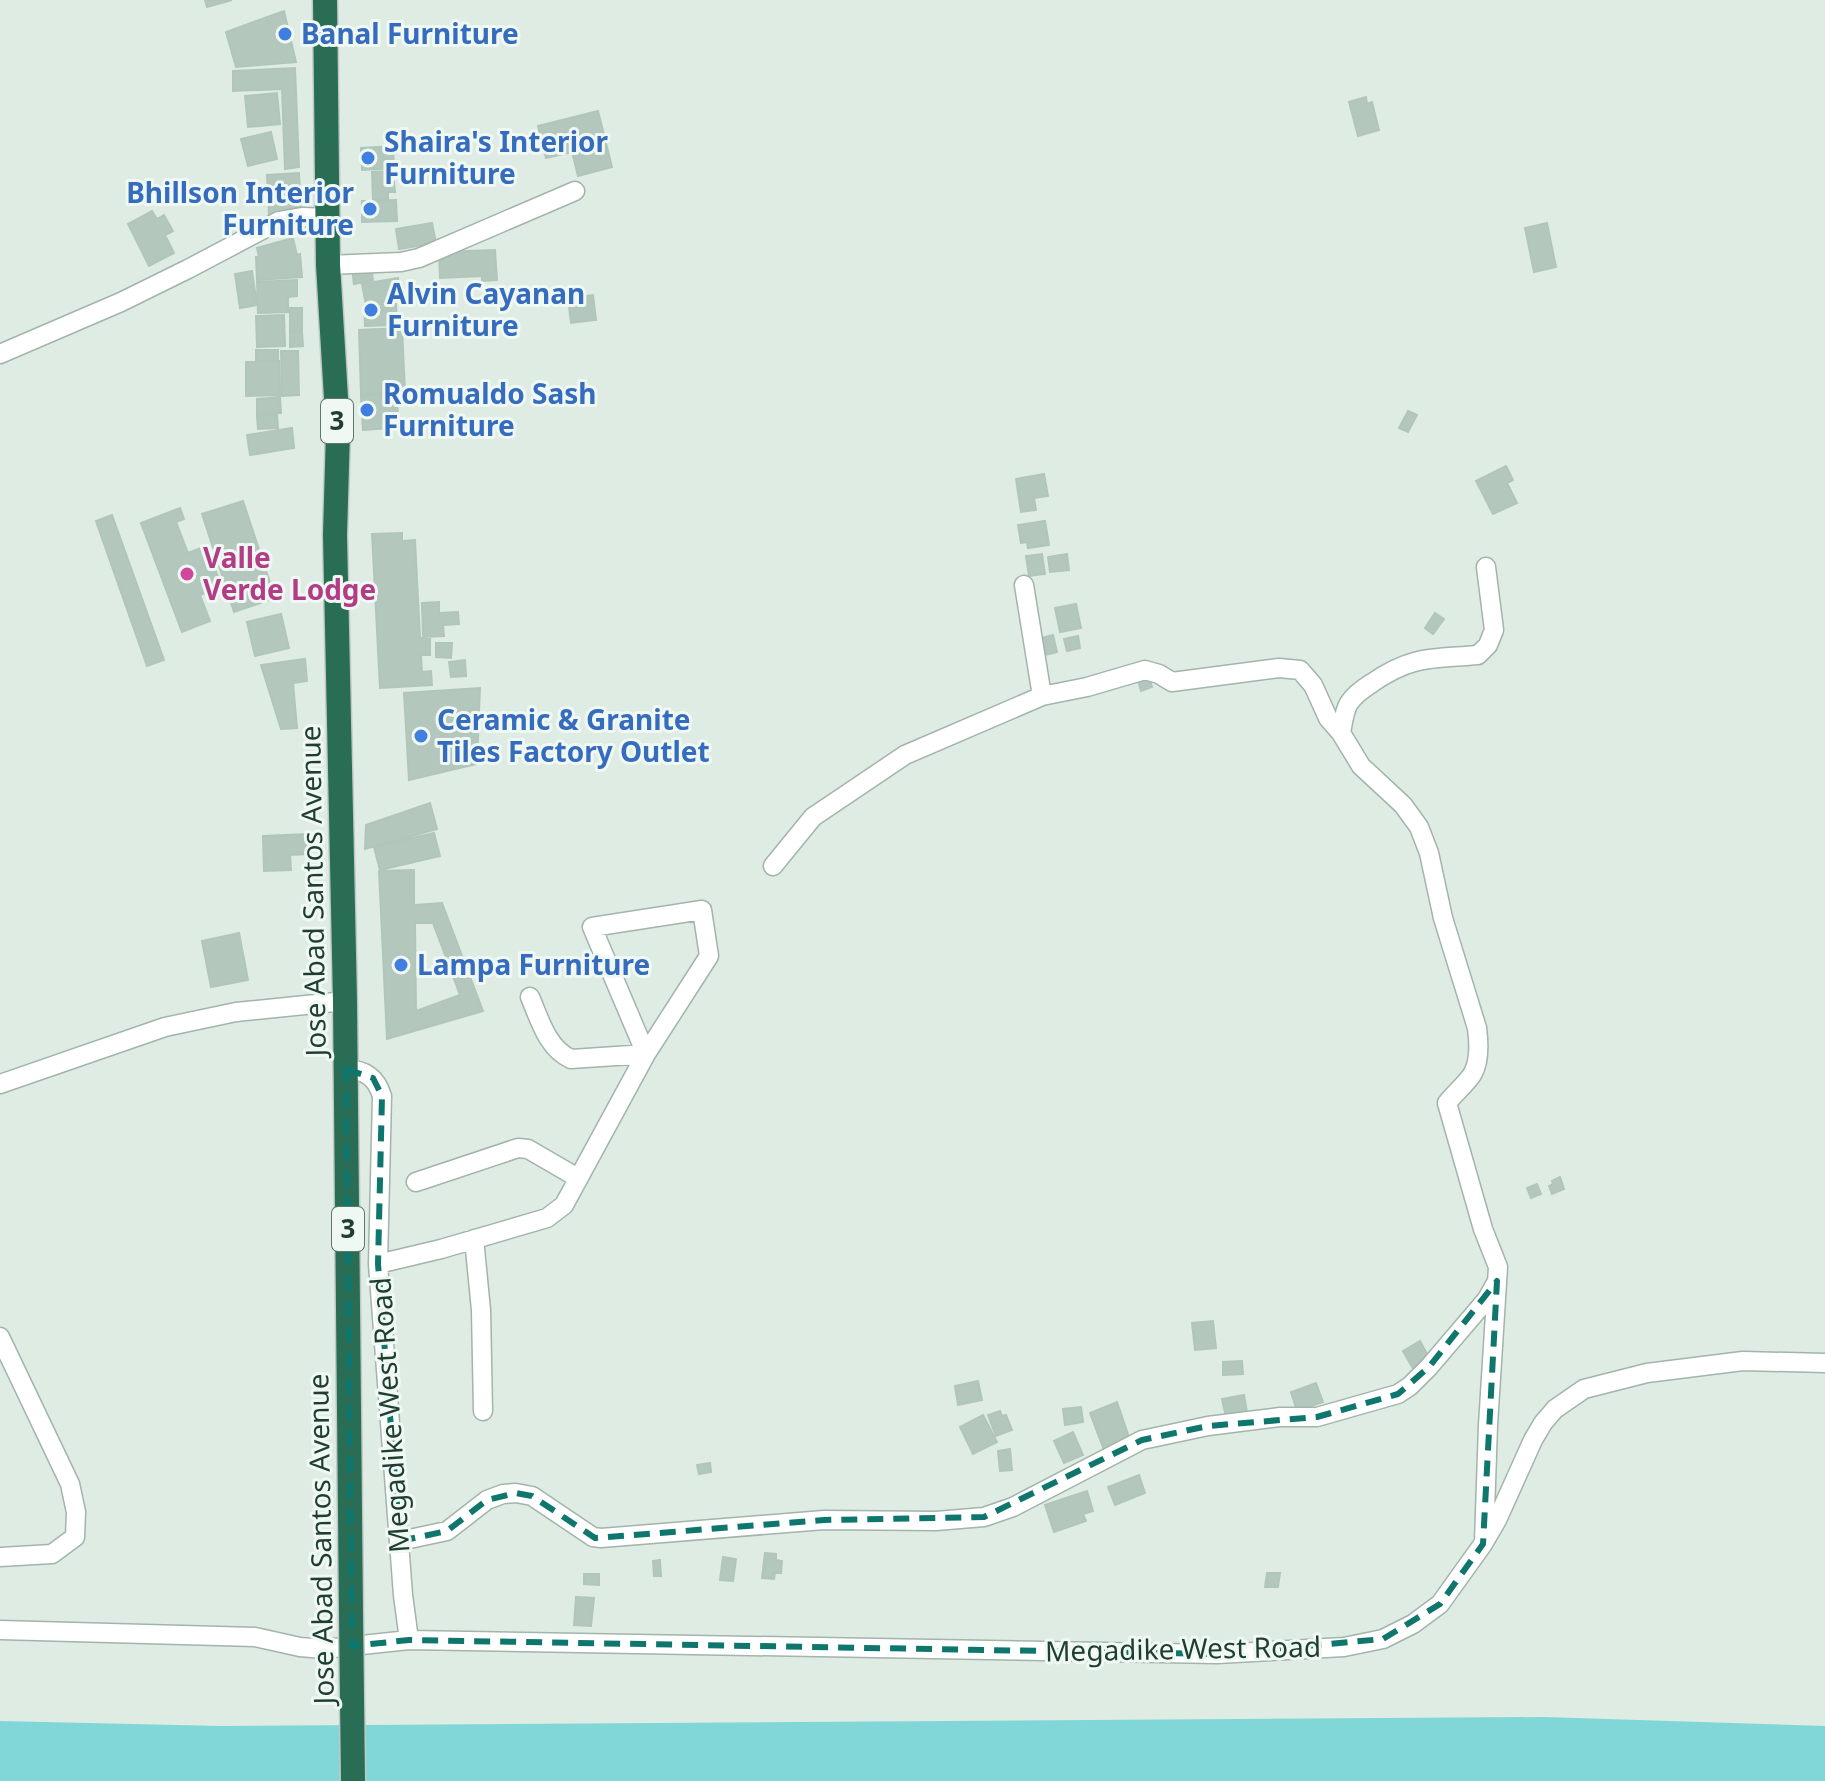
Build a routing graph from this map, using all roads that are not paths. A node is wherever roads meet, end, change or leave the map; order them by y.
1 (325, 0) edge
2 (575, 191) dead end
3 (328, 218) junction
4 (328, 265) junction
5 (0, 354) edge
6 (1486, 567) dead end
7 (1024, 585) dead end
8 (1042, 696) junction
9 (1341, 733) junction
10 (773, 866) dead end
11 (530, 997) dead end
12 (345, 1001) junction
13 (646, 1054) junction
14 (346, 1069) junction
15 (0, 1084) edge
16 (578, 1178) junction
17 (416, 1182) dead end
18 (474, 1239) junction
19 (378, 1264) junction
20 (1497, 1281) junction
21 (0, 1337) edge
22 (1825, 1363) edge
23 (483, 1411) dead end
24 (400, 1541) junction
25 (1483, 1544) junction
26 (0, 1557) edge
27 (0, 1630) edge
28 (409, 1640) junction
29 (353, 1781) edge

1 - 3 highway, Jose Abad Santos Avenue / 3
2 - 4 street
3 - 4 highway, Jose Abad Santos Avenue / 3
3 - 5 street
4 - 12 highway, Jose Abad Santos Avenue / 3
6 - 9 street
7 - 8 street
8 - 9 street
8 - 10 street
9 - 20 street
11 - 13 street
12 - 14 highway, Jose Abad Santos Avenue / 3
12 - 15 street
13 - 13 street
13 - 16 street
14 - 19 street, Megadike West Road
14 - 29 highway, Jose Abad Santos Avenue / 3, bridge
16 - 17 street
16 - 18 street
18 - 19 street
18 - 23 street
19 - 24 street, Megadike West Road
20 - 24 street
20 - 25 street
21 - 26 street
22 - 25 street, Megadike West Road
24 - 28 street, Megadike West Road
25 - 28 street, Megadike West Road
27 - 28 street, Megadike West Road

